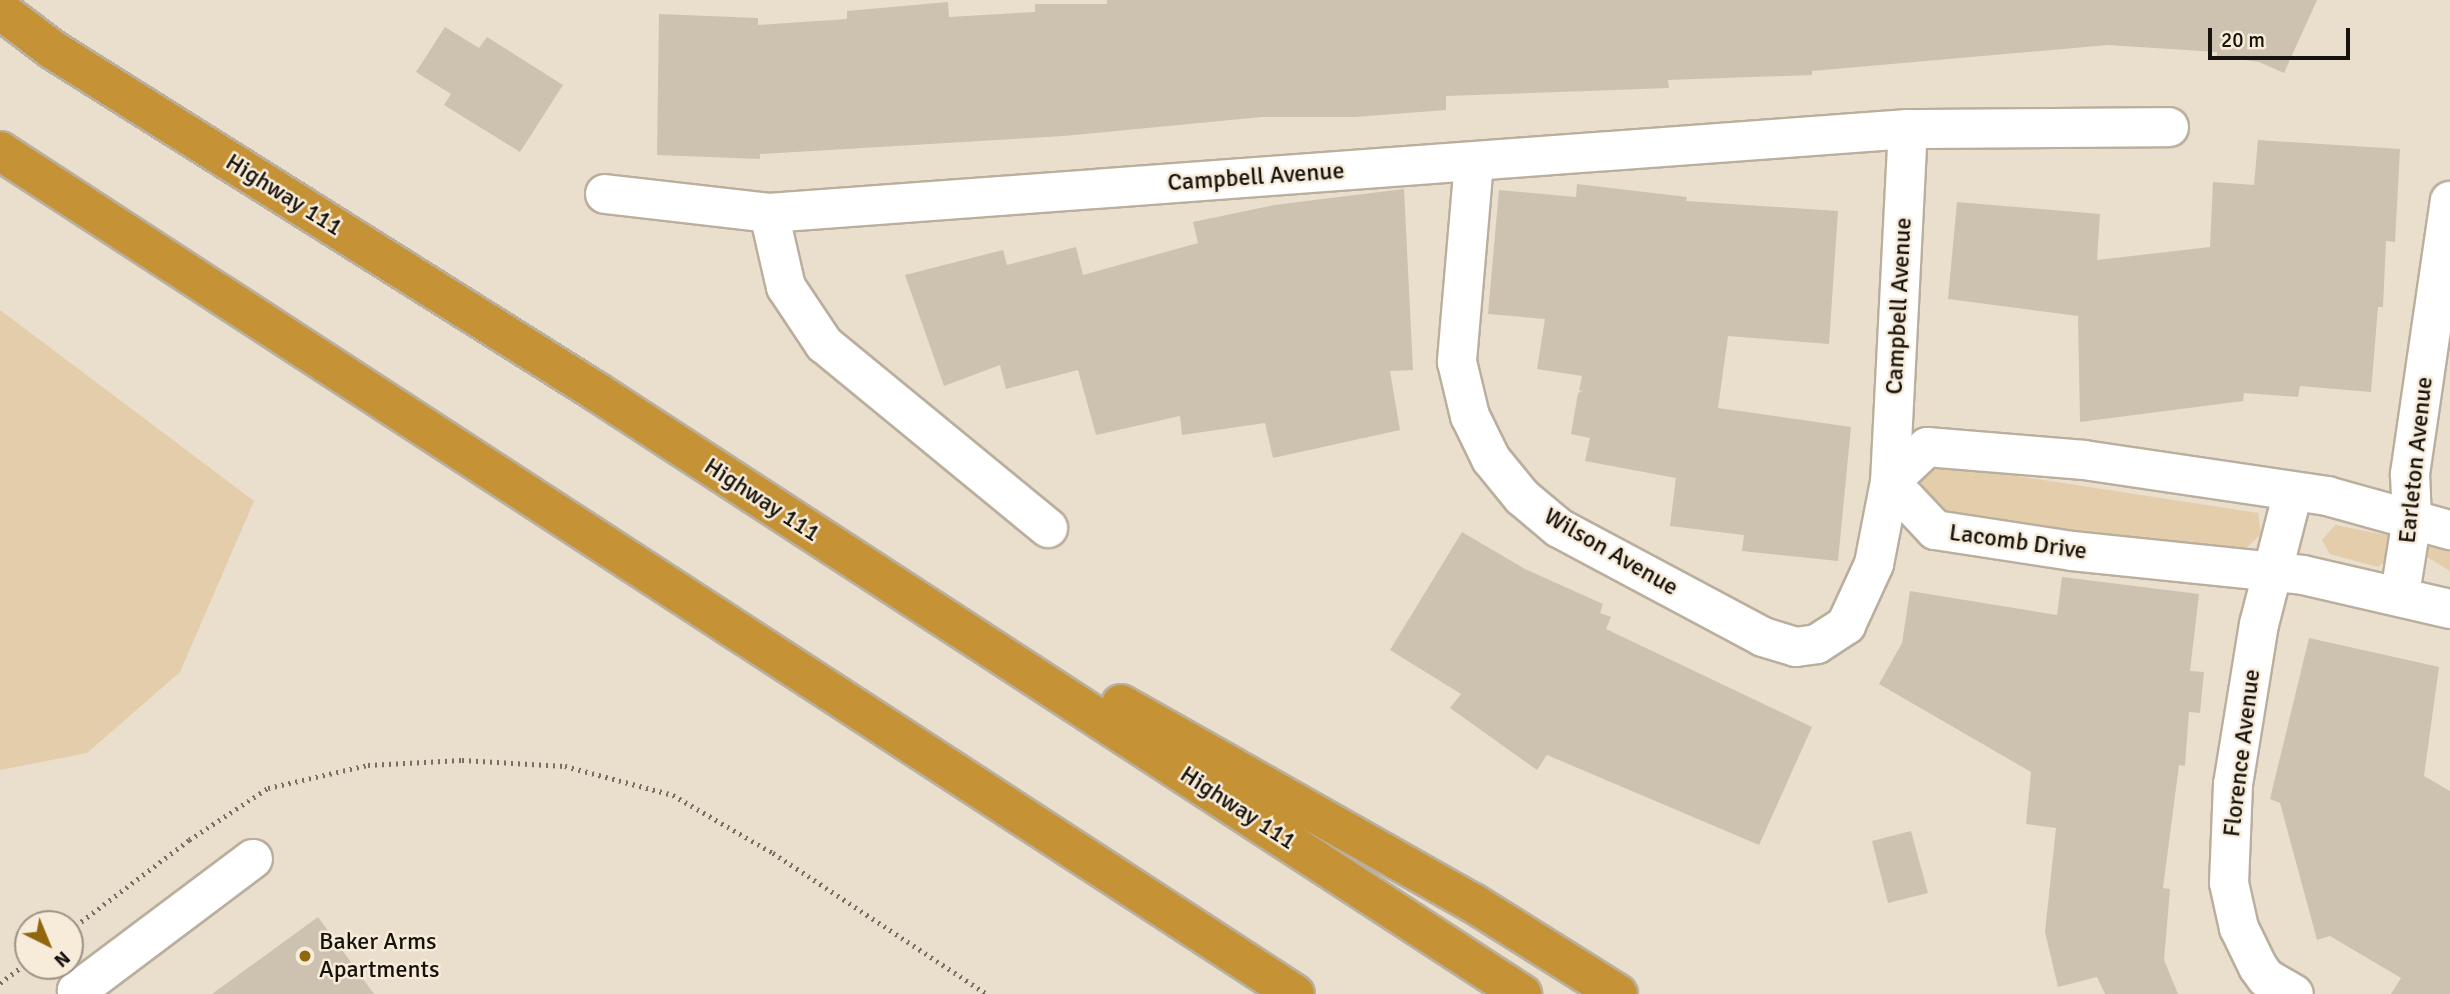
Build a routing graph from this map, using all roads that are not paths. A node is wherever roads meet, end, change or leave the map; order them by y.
1 (0, 10) edge
2 (2169, 127) dead end
3 (1908, 129) junction
4 (0, 151) edge
5 (1474, 162) junction
6 (605, 194) dead end
7 (2450, 201) edge
8 (769, 213) junction
9 (1890, 482) junction
10 (2293, 492) junction
11 (752, 493) junction
12 (2412, 518) junction
13 (1048, 528) dead end
14 (2450, 530) edge
15 (2273, 573) junction
16 (2400, 594) junction
17 (2450, 609) edge
18 (253, 859) dead end
19 (79, 994) edge
20 (1295, 994) edge
21 (1522, 994) edge
22 (1618, 994) edge
23 (2294, 994) edge

1 - 11 highway, Highway 111
2 - 3 street, Campbell Avenue
3 - 5 street, Campbell Avenue
3 - 9 street, Campbell Avenue
4 - 20 highway
5 - 8 street, Campbell Avenue
5 - 9 street, Wilson Avenue
6 - 8 street, Campbell Avenue
7 - 12 street, Earleton Avenue
8 - 13 street
9 - 10 street
9 - 15 street, Lacomb Drive
10 - 12 street
10 - 15 street, Florence Avenue
11 - 21 highway, Highway 111
11 - 22 highway
12 - 14 street
12 - 16 street, Earleton Avenue
15 - 16 street, Lacomb Drive
15 - 23 street, Florence Avenue
16 - 17 street, Lacomb Drive
18 - 19 street

